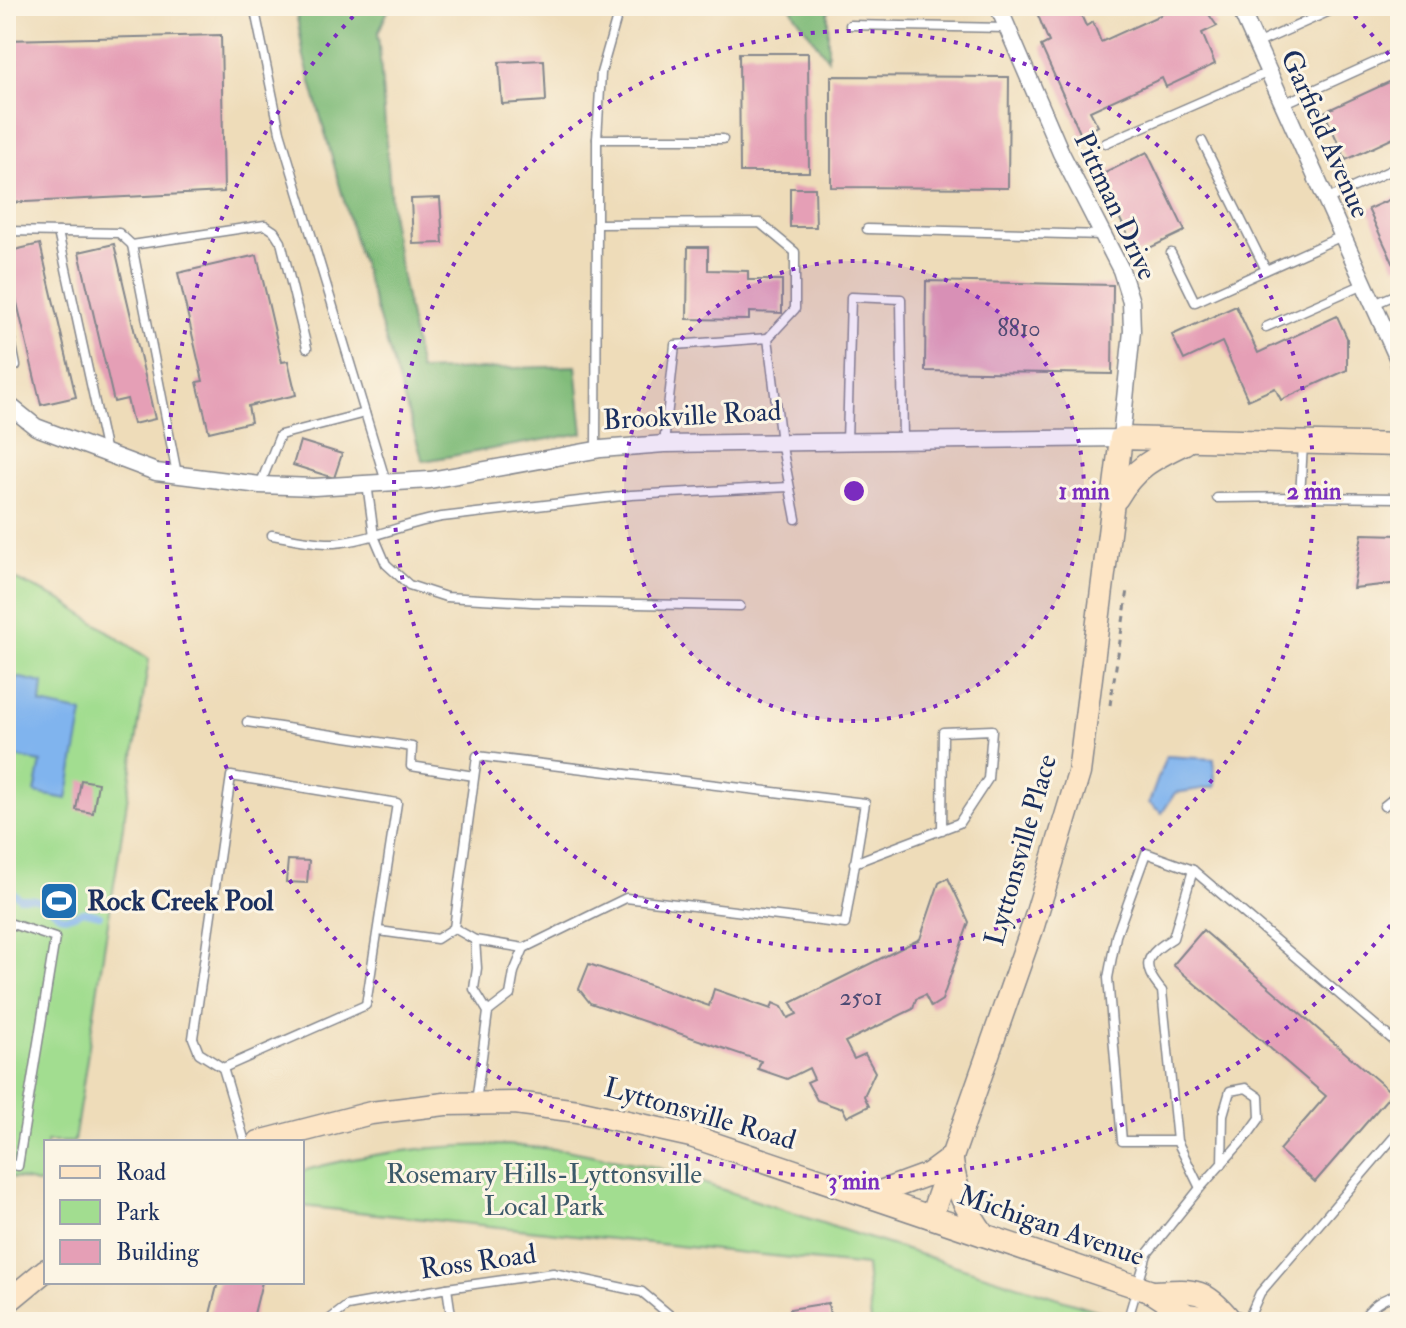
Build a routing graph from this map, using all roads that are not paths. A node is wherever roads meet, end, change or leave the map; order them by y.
1 (254, 6) edge
2 (620, 6) edge
3 (998, 6) edge
4 (1239, 6) edge
5 (1341, 6) edge
6 (850, 25) dead end
7 (1007, 28) junction
8 (1256, 44) junction
9 (1400, 51) edge
10 (1269, 72) junction
11 (1283, 104) junction
12 (597, 139) junction
13 (723, 139) dead end
14 (1202, 141) dead end
15 (1106, 143) dead end
16 (1400, 166) edge
17 (1326, 200) junction
18 (597, 224) junction
19 (867, 229) dead end
20 (6, 231) edge
21 (58, 232) junction
22 (1103, 235) junction
23 (1342, 236) junction
24 (132, 245) junction
25 (1171, 253) dead end
26 (1266, 270) junction
27 (1364, 284) junction
28 (1400, 293) edge
29 (1373, 304) junction
30 (6, 315) edge
31 (1266, 327) dead end
32 (768, 338) junction
33 (307, 348) dead end
34 (16, 366) dead end
35 (1400, 371) edge
36 (6, 403) edge
37 (365, 413) junction
38 (1121, 438) junction
39 (1190, 440) junction
40 (781, 442) junction
41 (847, 442) junction
42 (903, 442) junction
43 (1303, 443) junction
44 (664, 444) junction
45 (1400, 445) edge
46 (596, 450) junction
47 (106, 453) junction
48 (177, 475) junction
49 (386, 482) junction
50 (367, 483) junction
51 (260, 485) junction
52 (789, 487) junction
53 (1300, 497) junction
54 (1217, 498) dead end
55 (1400, 498) edge
56 (1112, 506) junction
57 (796, 519) dead end
58 (272, 535) dead end
59 (374, 536) junction
60 (740, 606) dead end
61 (247, 722) dead end
62 (474, 776) junction
63 (1400, 793) edge
64 (1384, 806) dead end
65 (942, 830) junction
66 (854, 863) junction
67 (1193, 870) junction
68 (6, 922) edge
69 (454, 928) junction
70 (379, 931) junction
71 (475, 940) junction
72 (524, 948) junction
73 (488, 1012) junction
74 (1400, 1046) edge
75 (223, 1068) junction
76 (476, 1104) junction
77 (1400, 1130) edge
78 (244, 1140) edge
79 (267, 1140) edge
80 (1177, 1141) junction
81 (952, 1157) junction
82 (6, 1163) edge
83 (1222, 1164) junction
84 (1200, 1188) junction
85 (869, 1196) junction
86 (931, 1217) junction
87 (984, 1235) junction
88 (44, 1272) edge
89 (447, 1288) junction
90 (1144, 1289) junction
91 (1400, 1294) edge
92 (6, 1303) edge
93 (326, 1322) edge
94 (452, 1322) edge
95 (678, 1322) edge
96 (1127, 1322) edge
97 (1233, 1322) edge
98 (1247, 1322) edge
99 (1361, 1322) edge

1 - 37 lane
2 - 12 lane
3 - 7 street, Pittman Drive
4 - 8 street, Garfield Avenue
5 - 8 lane
6 - 7 lane
7 - 22 street, Pittman Drive
8 - 10 street, Garfield Avenue
9 - 11 lane
10 - 11 street, Garfield Avenue
10 - 15 lane
11 - 17 street, Garfield Avenue
12 - 13 lane
12 - 18 lane
14 - 26 lane
16 - 17 lane
17 - 23 street, Garfield Avenue
18 - 32 lane
18 - 46 lane
19 - 22 lane
20 - 21 lane
21 - 24 lane
21 - 47 lane
22 - 38 street, Pittman Drive
23 - 26 lane
23 - 27 street, Garfield Avenue
24 - 33 lane
24 - 48 lane
25 - 26 lane
27 - 29 street, Garfield Avenue
27 - 31 lane
28 - 29 lane
29 - 35 street, Garfield Avenue
30 - 34 lane
32 - 40 lane
32 - 44 lane
36 - 47 street, Brookville Road
37 - 49 lane
37 - 51 lane
38 - 39 street, Brookville Road
38 - 42 street, Brookville Road
38 - 56 street, Lyttonsville Place
39 - 43 street, Brookville Road
39 - 56 street
40 - 41 street, Brookville Road
40 - 44 street, Brookville Road
40 - 52 lane
41 - 42 street, Brookville Road
41 - 42 lane
43 - 45 street, Brookville Road
43 - 53 lane
44 - 46 street, Brookville Road
46 - 49 street, Brookville Road
47 - 48 street, Brookville Road
48 - 51 street, Brookville Road
49 - 50 street, Brookville Road
50 - 51 street, Brookville Road
50 - 59 lane
52 - 57 lane
52 - 59 lane
53 - 54 lane
53 - 55 lane
56 - 81 street, Lyttonsville Place
58 - 59 lane
59 - 60 lane
61 - 62 lane
62 - 66 lane
62 - 69 lane
63 - 64 lane
65 - 65 lane
65 - 66 lane
66 - 72 lane
67 - 74 lane
67 - 80 lane
67 - 80 lane
68 - 82 lane
69 - 70 lane
69 - 71 lane
70 - 75 lane
70 - 75 lane
71 - 72 lane
71 - 73 lane
72 - 73 lane
73 - 76 lane
75 - 78 lane
76 - 79 street, Lyttonsville Road
76 - 85 street, Lyttonsville Road
77 - 98 lane
80 - 84 lane
81 - 85 street
81 - 86 street, Lyttonsville Place
81 - 87 street
83 - 83 lane
83 - 84 lane
84 - 90 lane
85 - 86 street, Lyttonsville Road
86 - 87 street, Michigan Avenue
87 - 90 street, Michigan Avenue
88 - 92 street
89 - 93 lane, Ross Road
89 - 94 lane
89 - 95 lane, Ross Road
90 - 96 lane
90 - 97 street, Michigan Avenue
91 - 99 lane

